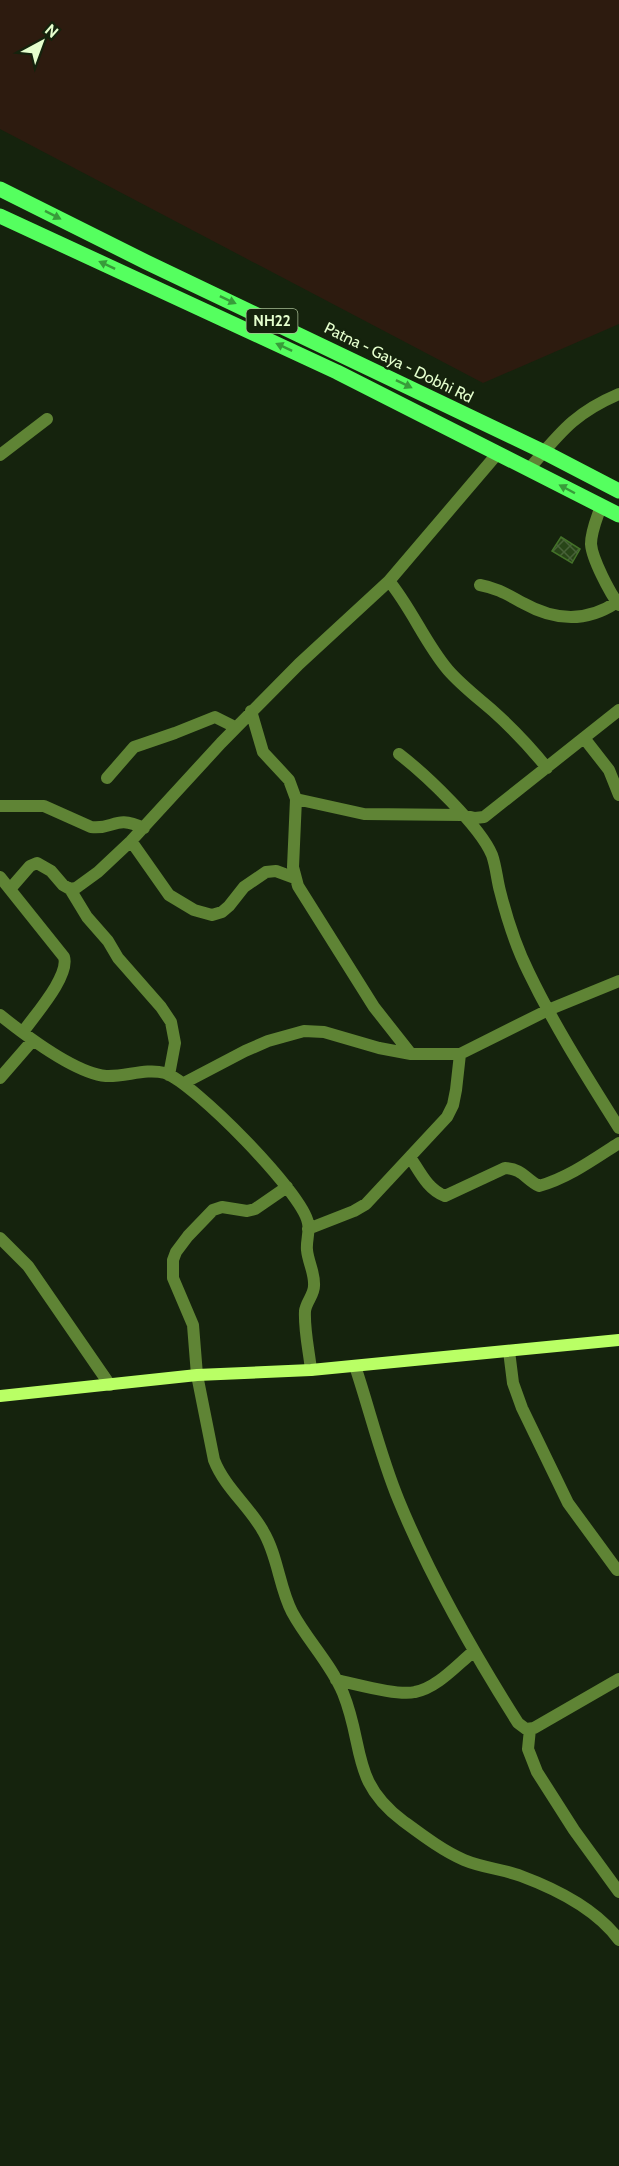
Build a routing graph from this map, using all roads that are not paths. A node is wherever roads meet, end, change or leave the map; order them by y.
1 (0, 189) edge
2 (0, 216) edge
3 (619, 394) edge
4 (47, 418) dead end
5 (544, 452) junction
6 (498, 453) junction
7 (0, 455) edge
8 (529, 469) junction
9 (619, 490) edge
10 (600, 506) junction
11 (619, 515) edge
12 (389, 581) junction
13 (480, 585) dead end
14 (618, 604) edge
15 (619, 710) edge
16 (251, 711) junction
17 (236, 727) junction
18 (584, 738) junction
19 (399, 754) dead end
20 (547, 768) junction
21 (106, 778) dead end
22 (619, 795) edge
23 (296, 799) junction
24 (0, 806) edge
25 (462, 815) junction
26 (144, 828) junction
27 (131, 842) junction
28 (0, 877) edge
29 (295, 878) junction
30 (10, 889) junction
31 (70, 889) junction
32 (619, 981) edge
33 (548, 1010) junction
34 (0, 1015) edge
35 (28, 1036) junction
36 (411, 1054) junction
37 (460, 1054) junction
38 (169, 1074) junction
39 (0, 1078) edge
40 (184, 1083) junction
41 (619, 1128) edge
42 (619, 1143) edge
43 (410, 1157) junction
44 (287, 1187) junction
45 (308, 1229) junction
46 (0, 1238) edge
47 (619, 1340) edge
48 (509, 1351) junction
49 (356, 1366) junction
50 (311, 1370) junction
51 (197, 1375) junction
52 (110, 1385) junction
53 (0, 1396) edge
54 (616, 1570) dead end
55 (473, 1652) junction
56 (619, 1678) edge
57 (336, 1680) junction
58 (530, 1729) junction
59 (619, 1892) edge
60 (619, 1940) edge

1 -> 5 main road, Patna - Gaya - Dobhi Rd / NH22
6 -> 2 main road
3 - 5 street
4 - 7 street
5 - 8 street
5 - 9 main road, Patna - Gaya - Dobhi Rd
6 - 8 main road
6 - 12 street
10 -> 8 main road
10 - 11 main road
10 - 14 street
12 - 16 street
12 - 20 street
13 - 14 street
15 - 18 street
16 - 17 street
16 - 23 street
17 - 21 street
17 - 26 street
18 - 20 street
18 - 22 street
19 - 25 street
20 - 25 street
23 - 25 street
23 - 29 street
24 - 26 street
25 - 33 street
26 - 27 street
27 - 29 street
27 - 31 street
28 - 30 street
29 - 36 street
30 - 31 street
30 - 35 street
31 - 38 street
32 - 33 street
33 - 37 street
33 - 41 street
34 - 35 street
35 - 38 street
35 - 39 street
36 - 37 street
36 - 40 street
37 - 43 street
38 - 40 street
40 - 44 street
42 - 43 street
43 - 45 street
44 - 45 street
44 - 51 street
45 - 50 street
46 - 52 street
47 - 48 street
48 - 49 street
48 - 54 street
49 - 50 street
49 - 55 street
50 - 51 street
51 - 52 street
51 - 57 street
52 - 53 street
55 - 57 street
55 - 58 street
56 - 58 street
57 - 60 street
58 - 59 street

